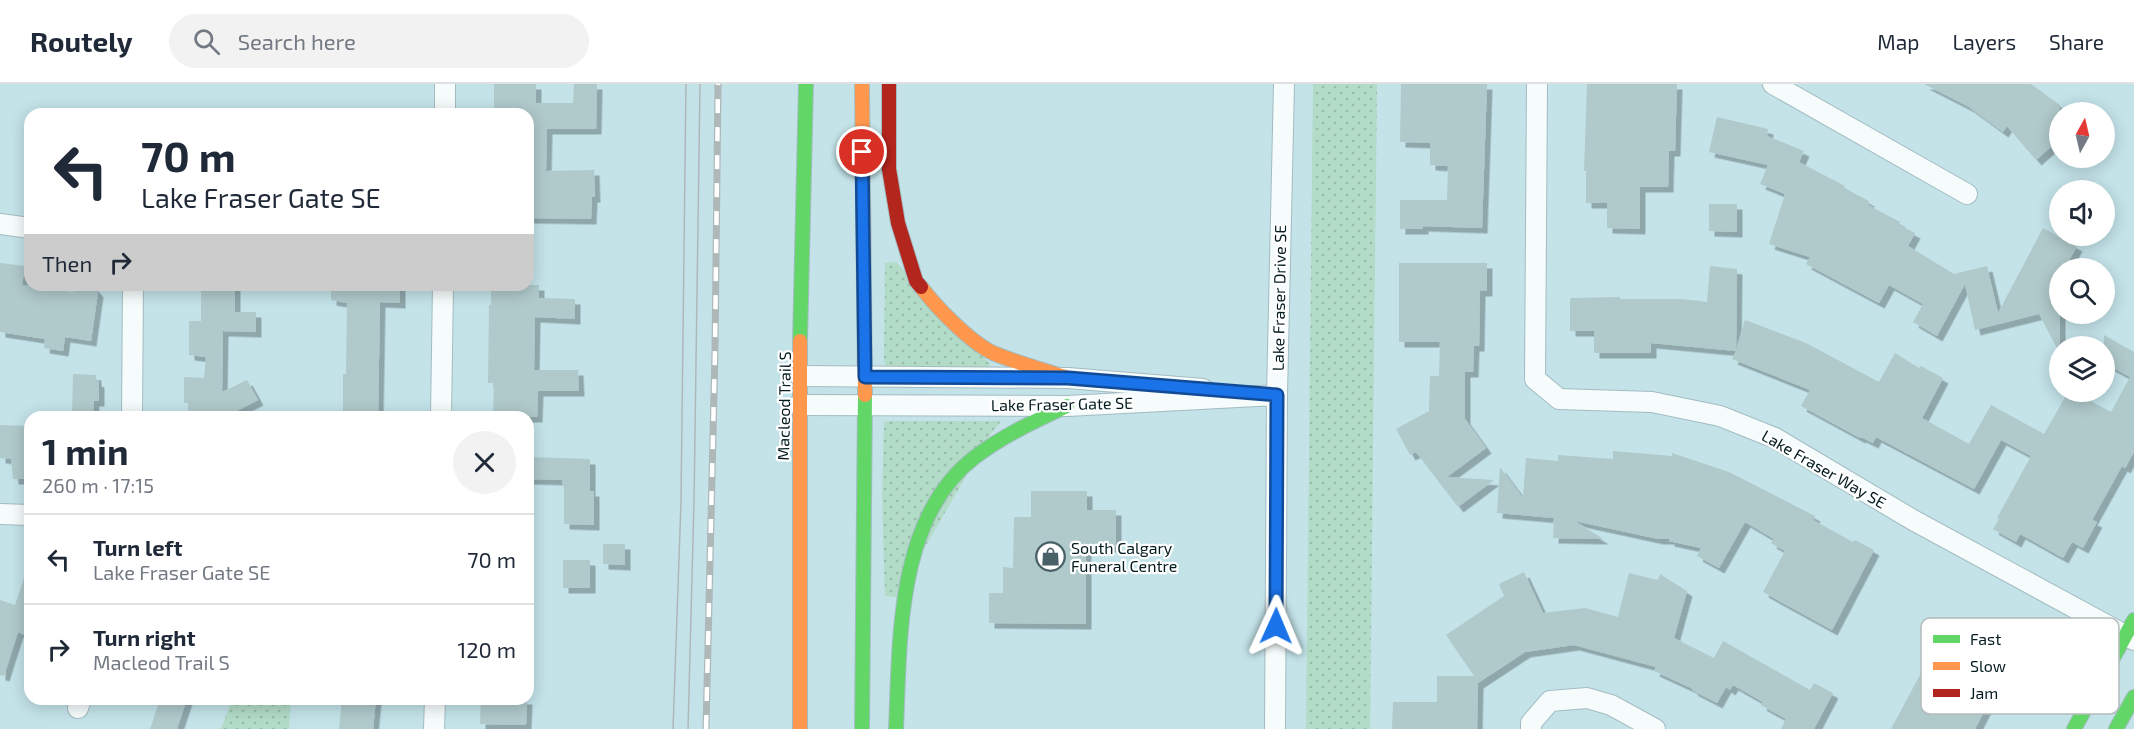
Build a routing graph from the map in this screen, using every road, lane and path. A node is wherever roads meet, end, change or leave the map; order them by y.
1 (445, 84) edge
2 (806, 84) edge
3 (862, 84) edge
4 (889, 84) edge
5 (1284, 84) edge
6 (1537, 84) edge
7 (1773, 84) edge
8 (445, 108) edge
9 (1967, 194) dead end
10 (0, 224) edge
11 (24, 227) edge
12 (133, 291) edge
13 (443, 291) edge
14 (800, 376) junction
15 (865, 377) junction
16 (1068, 378) junction
17 (1277, 395) junction
18 (800, 405) junction
19 (865, 406) junction
20 (1067, 406) junction
21 (132, 411) edge
22 (441, 411) edge
23 (0, 514) edge
24 (24, 515) edge
25 (2105, 618) edge
26 (2131, 631) edge
27 (2119, 652) edge
28 (2134, 697) edge
29 (435, 705) edge
30 (2083, 714) edge
31 (434, 729) edge
32 (800, 729) edge
33 (862, 729) edge
34 (896, 729) edge
35 (1275, 729) edge
36 (1531, 729) edge
37 (1655, 729) edge
38 (2074, 729) edge
39 (2116, 729) edge

1 - 8 street
2 - 14 main road, Macleod Trail S
3 - 15 main road
4 - 16 main road
5 - 17 street, Lake Fraser Drive SE
6 - 25 street, Lake Fraser Way SE
7 - 9 street
10 - 11 street
12 - 21 street
13 - 22 street
14 - 15 street, Lake Fraser Gate SE
14 - 18 main road, Macleod Trail S
15 - 16 street, Lake Fraser Gate SE
15 - 19 main road
16 - 17 street, Lake Fraser Gate SE
17 - 20 street, Lake Fraser Gate SE
17 - 35 street, Lake Fraser Drive SE
18 - 19 street, Lake Fraser Gate SE
18 - 32 main road, Macleod Trail S
19 - 20 street, Lake Fraser Gate SE
19 - 33 main road
20 - 34 main road
23 - 24 street
26 - 27 main road
28 - 39 main road
29 - 31 street
30 - 38 main road
36 - 37 street

